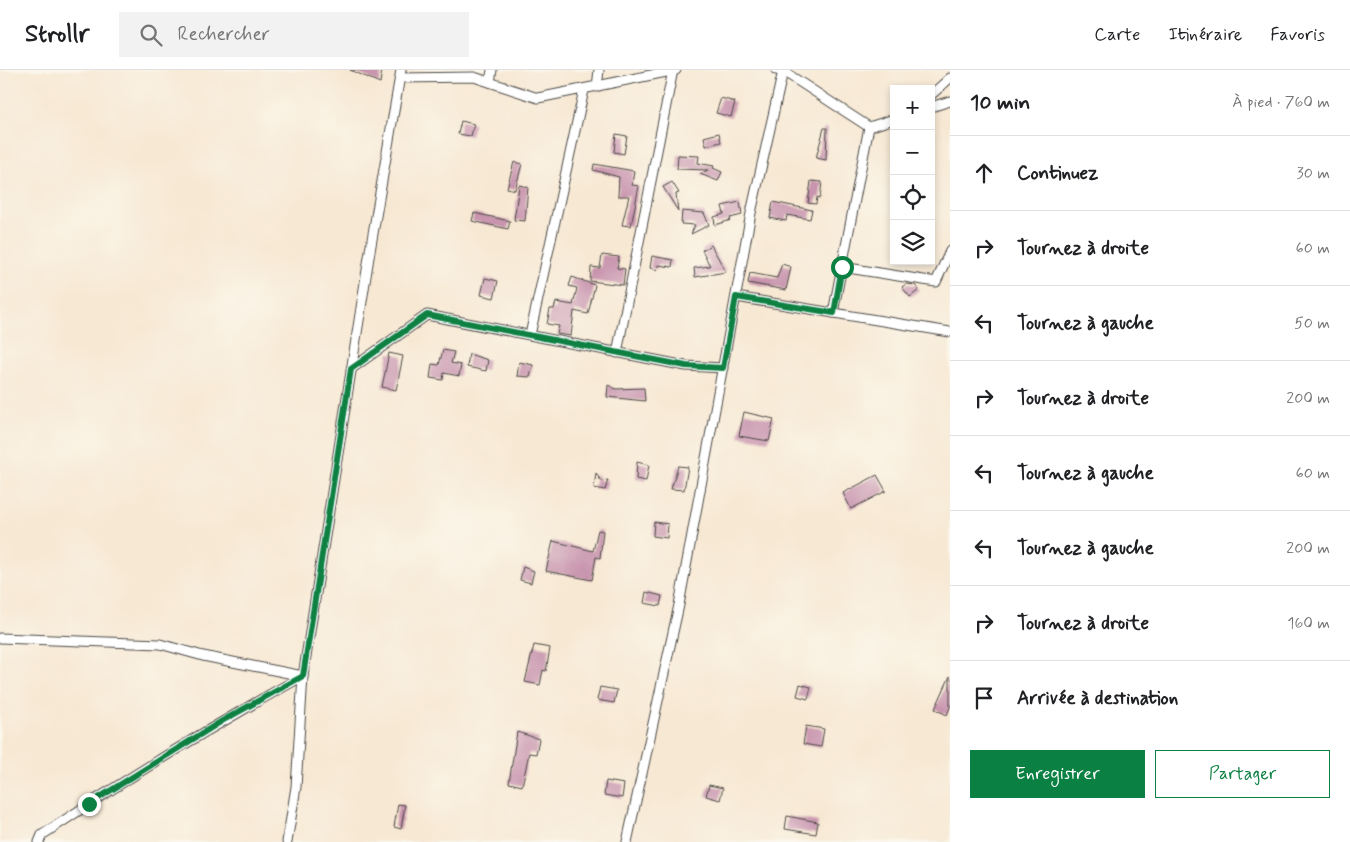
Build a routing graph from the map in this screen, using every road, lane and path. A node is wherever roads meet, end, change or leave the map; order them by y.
1 (492, 70) edge
2 (599, 70) edge
3 (674, 70) edge
4 (779, 71) edge
5 (400, 74) edge
6 (950, 78) edge
7 (490, 82) junction
8 (597, 87) junction
9 (584, 90) junction
10 (935, 91) edge
11 (950, 101) edge
12 (935, 106) edge
13 (890, 120) edge
14 (869, 127) junction
15 (950, 251) edge
16 (842, 267) junction
17 (736, 297) junction
18 (834, 313) junction
19 (950, 332) edge
20 (530, 335) junction
21 (617, 353) junction
22 (723, 368) junction
23 (351, 369) junction
24 (0, 638) edge
25 (303, 676) junction
26 (39, 842) edge
27 (287, 842) edge
28 (627, 842) edge

1 - 7 street
2 - 8 street
3 - 8 street
3 - 21 street
4 - 14 street
4 - 17 street
5 - 7 street
5 - 23 street
6 - 10 street
7 - 9 street
8 - 9 street
9 - 20 street
11 - 12 street
13 - 14 street
14 - 16 street
15 - 16 street
16 - 18 street
17 - 18 street
17 - 22 street
18 - 19 street
20 - 21 street
20 - 23 street
21 - 22 street
22 - 28 street
23 - 25 street
24 - 25 street
25 - 26 street
25 - 27 street

